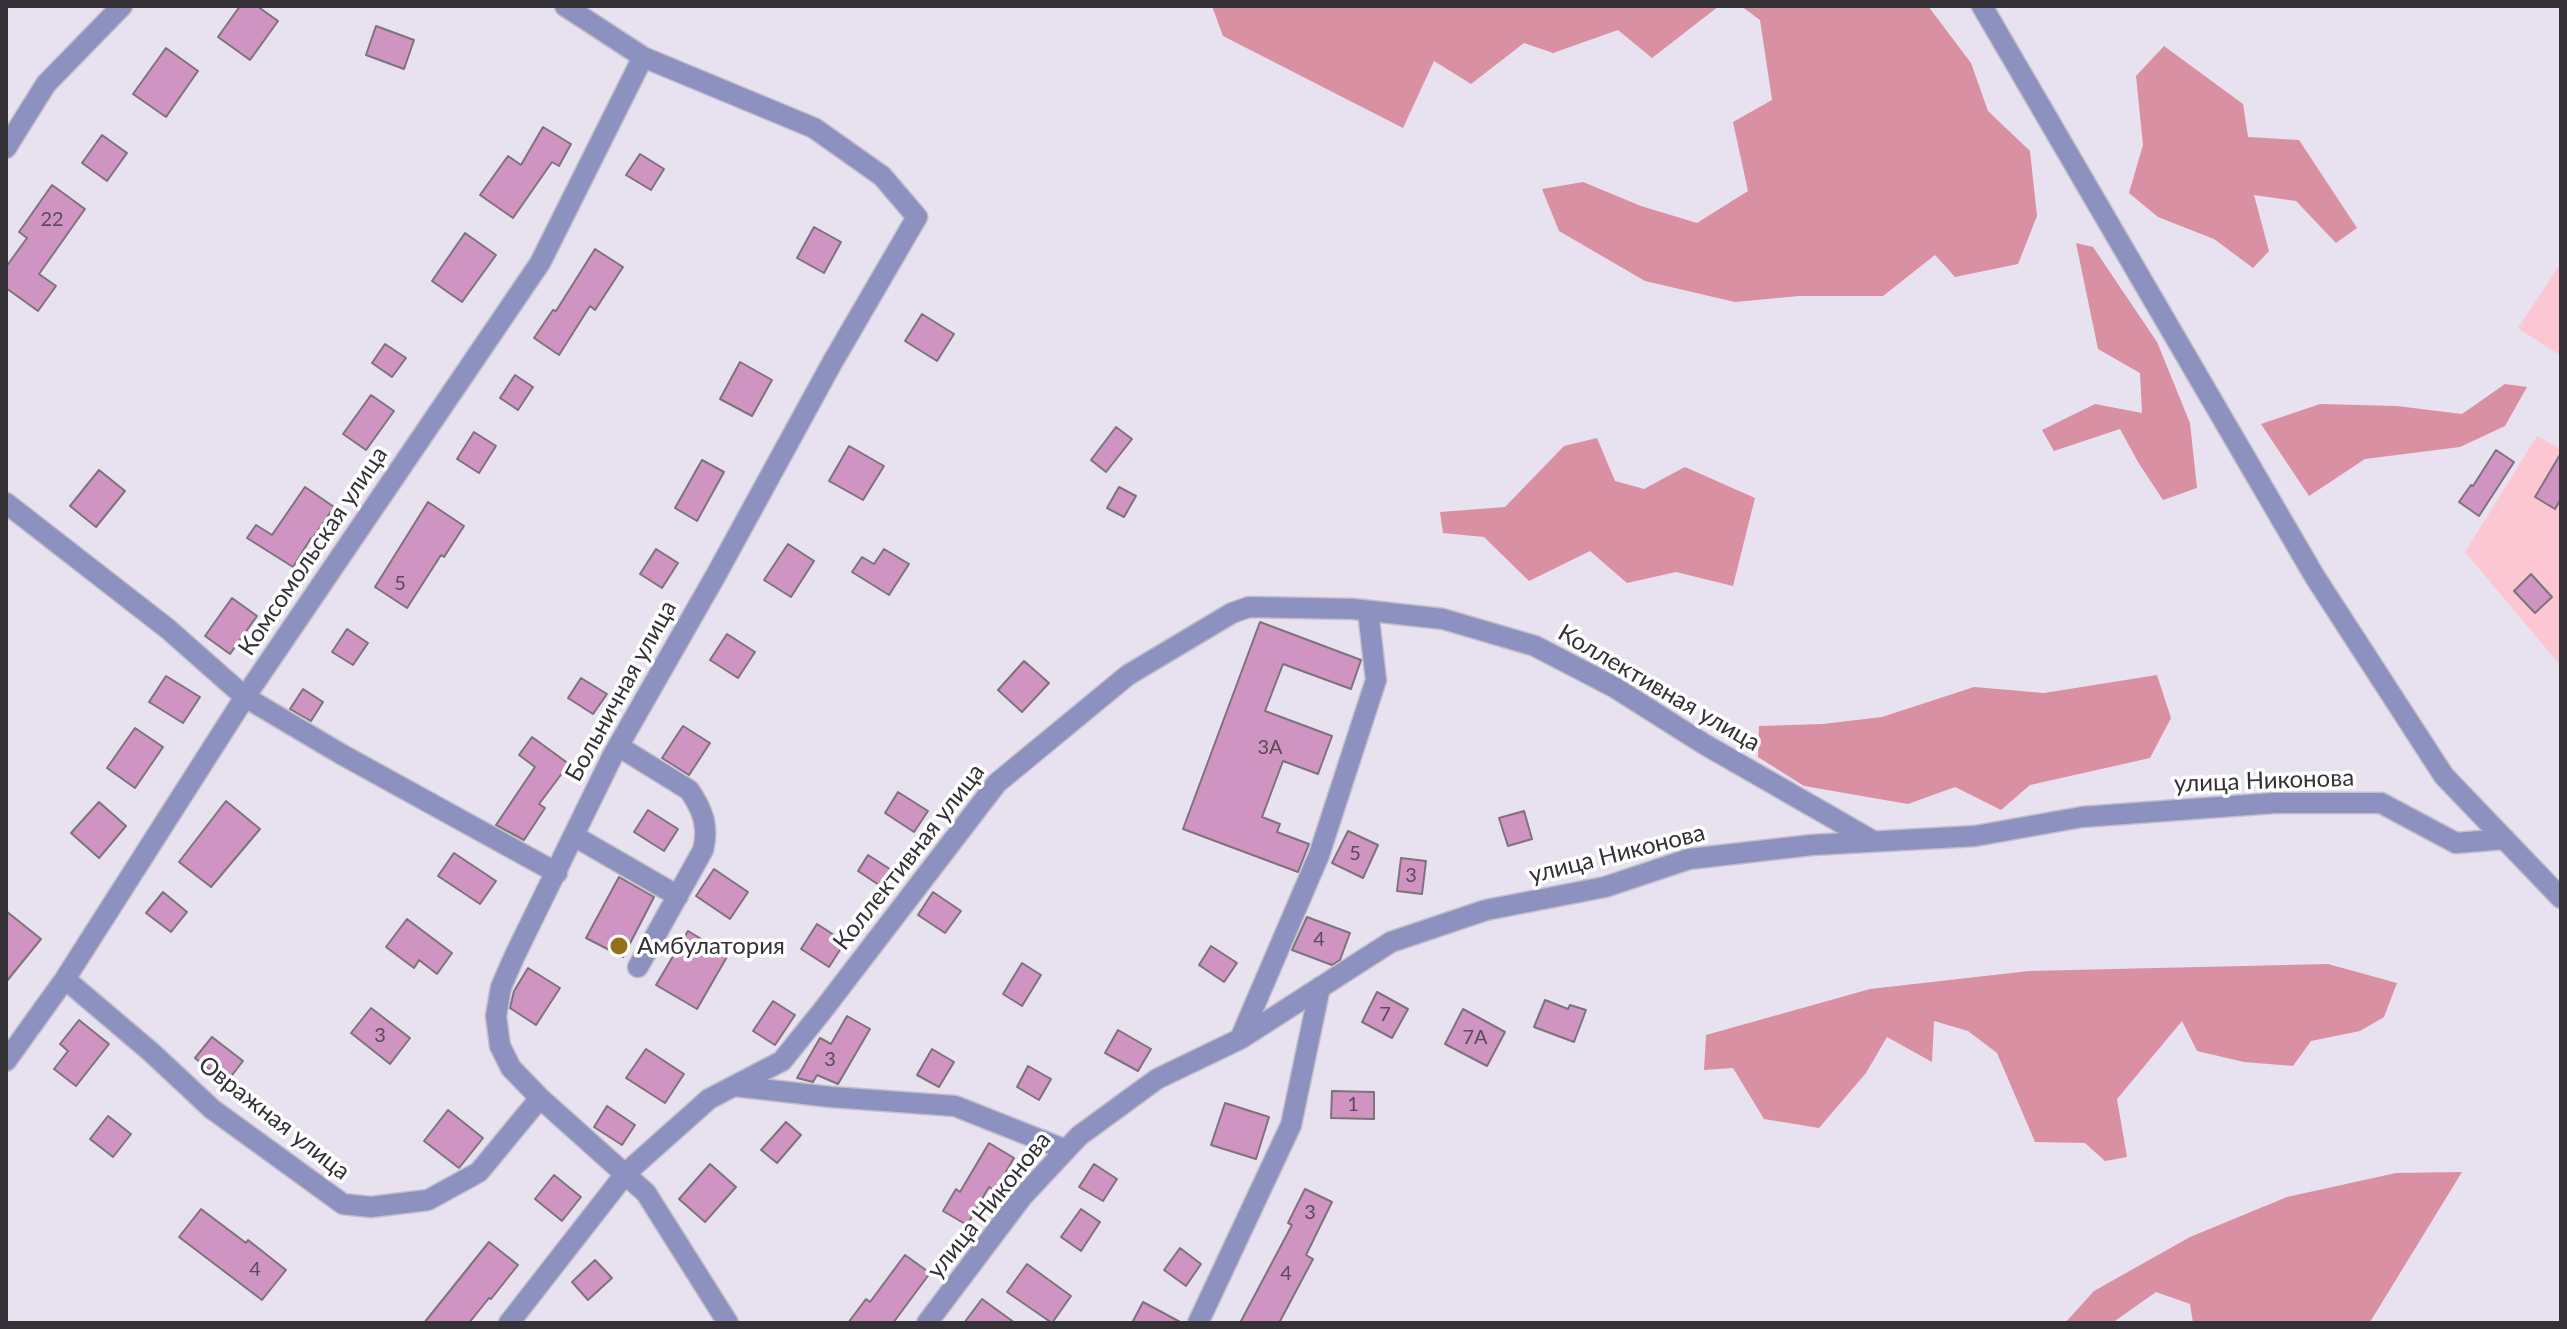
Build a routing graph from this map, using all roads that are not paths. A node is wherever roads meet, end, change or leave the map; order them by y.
1 (122, 6) edge
2 (565, 6) edge
3 (1982, 6) edge
4 (643, 57) junction
5 (6, 148) edge
6 (6, 503) edge
7 (1368, 611) junction
8 (245, 697) junction
9 (618, 746) junction
10 (574, 836) junction
11 (2505, 839) junction
12 (1874, 842) junction
13 (557, 873) junction
14 (678, 896) junction
15 (2561, 898) edge
16 (638, 967) dead end
17 (65, 979) junction
18 (1320, 987) junction
19 (1240, 1039) junction
20 (6, 1061) edge
21 (734, 1086) junction
22 (540, 1098) junction
23 (1066, 1150) junction
24 (626, 1173) junction
25 (509, 1323) edge
26 (728, 1323) edge
27 (927, 1323) edge
28 (1198, 1323) edge

1 - 5 street
2 - 4 street
3 - 11 street
4 - 8 street, Комсомольская улица
4 - 9 street, Больничная улица
6 - 8 street
7 - 12 street, Коллективная улица
7 - 19 street
7 - 21 street, Коллективная улица
8 - 13 street
8 - 17 street, Комсомольская улица
9 - 10 street, Больничная улица
9 - 14 street
10 - 13 street, Больничная улица
10 - 14 street
11 - 12 street, улица Никонова
11 - 15 street
12 - 18 street, улица Никонова
13 - 22 street, Больничная улица
14 - 16 street
17 - 20 street, Комсомольская улица
17 - 22 street, Овражная улица
18 - 19 street, улица Никонова
18 - 28 street
19 - 23 street, улица Никонова
21 - 23 street
21 - 24 street, Коллективная улица
22 - 24 street, Больничная улица
23 - 27 street, улица Никонова
24 - 25 street, Коллективная улица
24 - 26 street, Больничная улица

